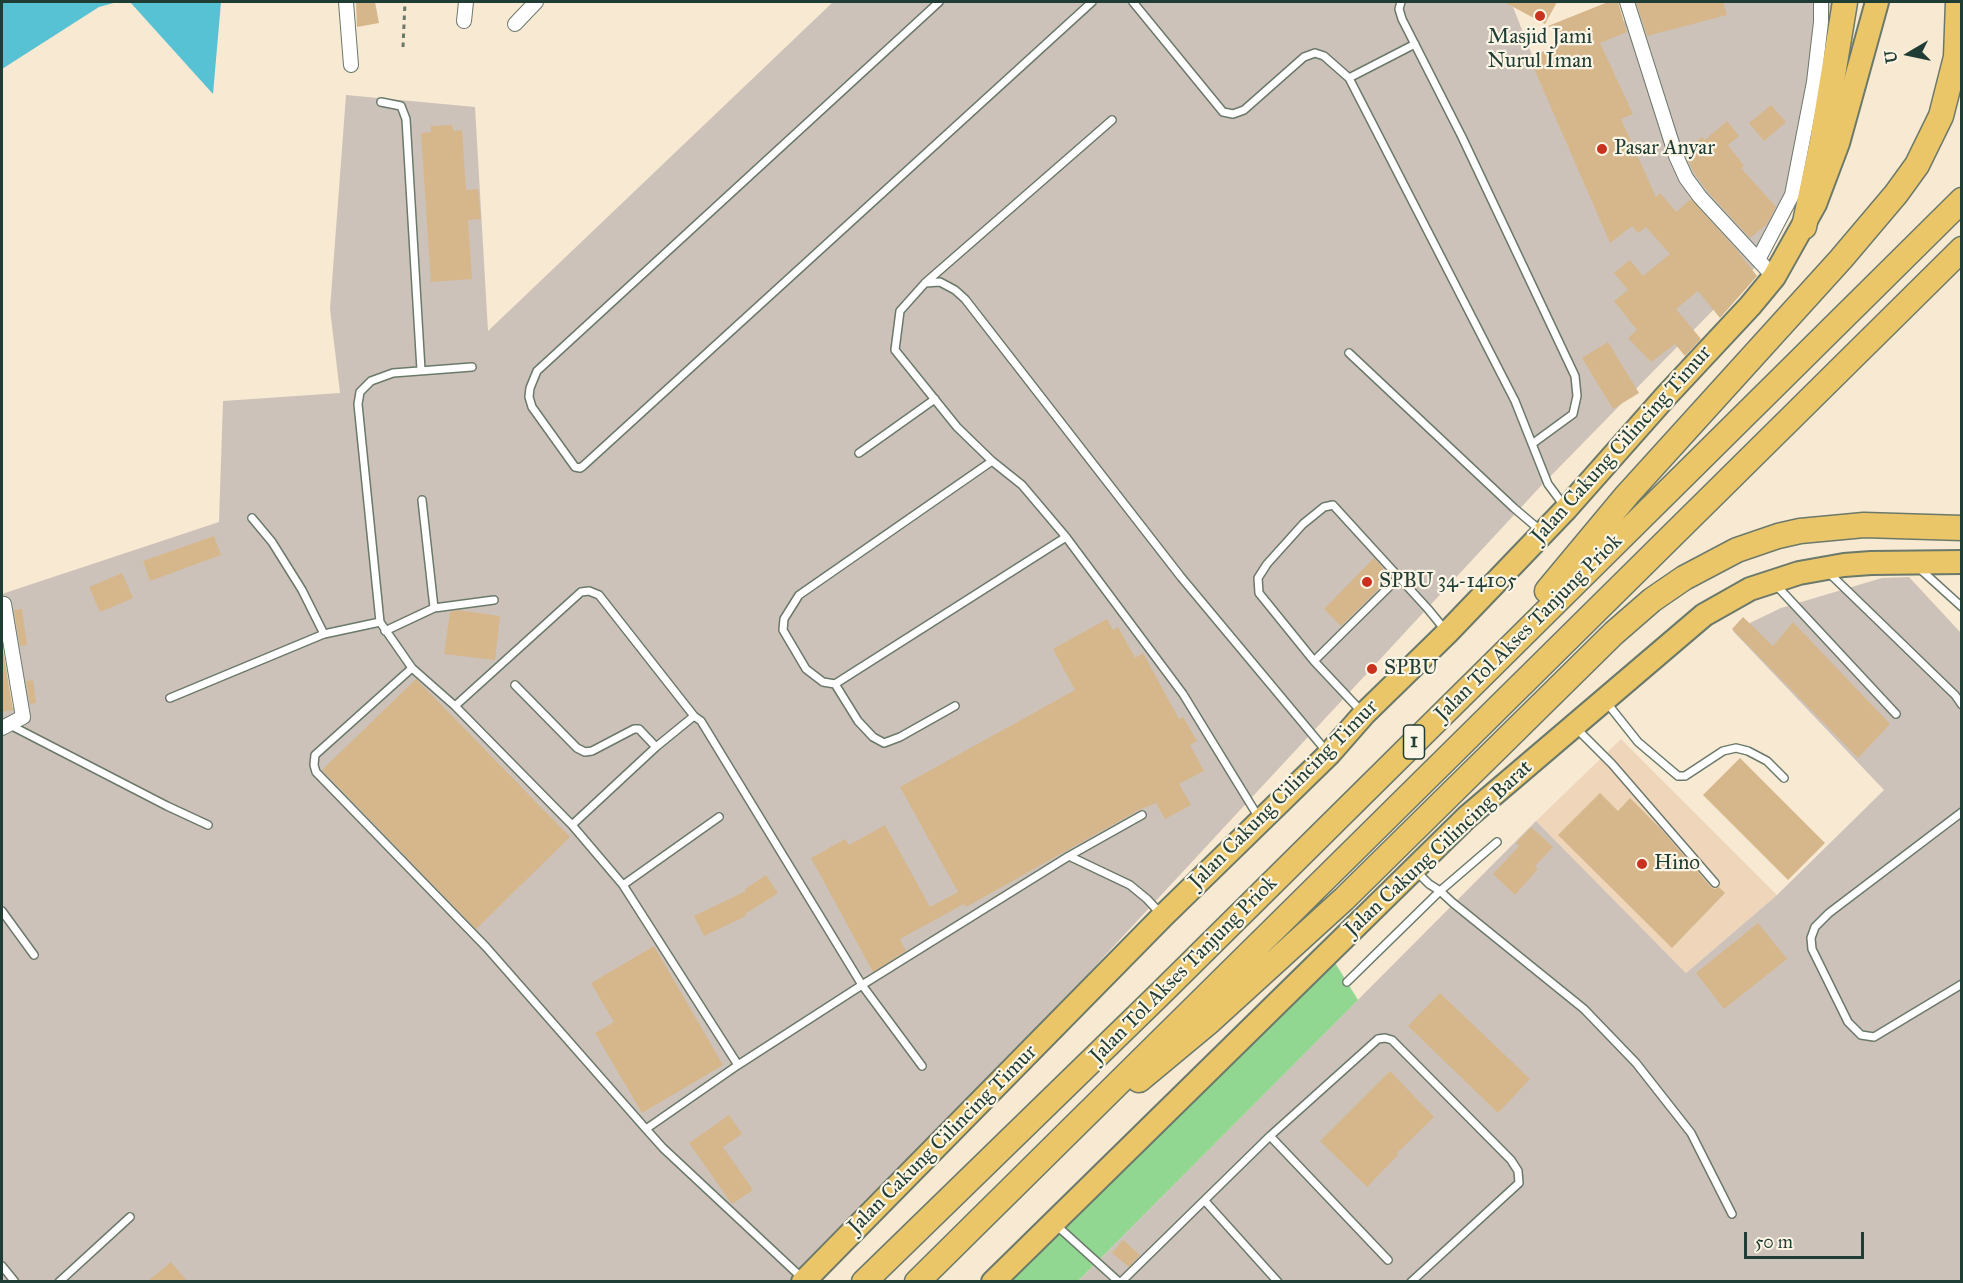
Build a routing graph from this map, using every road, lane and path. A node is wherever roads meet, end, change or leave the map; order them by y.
1 (346, 2) edge
2 (405, 2) edge
3 (466, 2) edge
4 (536, 2) edge
5 (939, 2) edge
6 (1092, 2) edge
7 (1133, 2) edge
8 (1401, 2) edge
9 (1627, 2) edge
10 (1821, 2) edge
11 (1845, 2) edge
12 (1877, 2) edge
13 (1958, 2) edge
14 (464, 21) dead end
15 (515, 24) dead end
16 (1415, 44) junction
17 (403, 47) dead end
18 (351, 64) dead end
19 (1349, 78) junction
20 (381, 102) dead end
21 (1112, 120) dead end
22 (1962, 200) edge
23 (1804, 227) junction
24 (1962, 249) edge
25 (1758, 261) junction
26 (1774, 277) junction
27 (925, 283) junction
28 (1349, 352) dead end
29 (472, 367) dead end
30 (421, 370) junction
31 (935, 399) junction
32 (1532, 444) junction
33 (859, 453) dead end
34 (992, 461) junction
35 (422, 500) dead end
36 (1566, 509) junction
37 (252, 518) dead end
38 (1962, 528) edge
39 (1543, 532) junction
40 (1066, 537) junction
41 (1914, 563) junction
42 (1956, 565) edge
43 (1824, 568) junction
44 (1398, 578) junction
45 (1772, 581) junction
46 (494, 600) dead end
47 (4, 604) dead end
48 (1962, 607) edge
49 (434, 608) junction
50 (380, 622) junction
51 (386, 632) junction
52 (1448, 633) junction
53 (324, 634) junction
54 (7, 651) edge
55 (1314, 661) junction
56 (412, 668) junction
57 (1486, 670) junction
58 (835, 684) junction
59 (515, 685) dead end
60 (170, 698) dead end
61 (1605, 700) junction
62 (1962, 705) edge
63 (455, 706) junction
64 (955, 706) dead end
65 (1364, 714) junction
66 (1896, 714) dead end
67 (694, 716) junction
68 (1575, 726) junction
69 (6, 727) edge
70 (656, 747) junction
71 (1329, 754) junction
72 (1784, 778) dead end
73 (1962, 812) edge
74 (1142, 815) dead end
75 (719, 817) dead end
76 (1261, 820) junction
77 (208, 825) dead end
78 (572, 825) junction
79 (1497, 842) dead end
80 (1069, 856) junction
81 (1414, 870) junction
82 (1715, 883) dead end
83 (623, 885) junction
84 (1440, 891) junction
85 (2, 911) edge
86 (1163, 916) junction
87 (34, 955) dead end
88 (1347, 982) dead end
89 (1962, 984) edge
90 (862, 985) junction
91 (738, 1065) junction
92 (922, 1066) dead end
93 (646, 1129) junction
94 (1270, 1136) junction
95 (1053, 1146) junction
96 (1204, 1201) junction
97 (1732, 1214) dead end
98 (130, 1217) dead end
99 (1053, 1222) junction
100 (1388, 1260) dead end
101 (2, 1266) edge
102 (15, 1281) edge
103 (59, 1281) edge
104 (803, 1281) edge
105 (864, 1281) edge
106 (917, 1281) edge
107 (993, 1281) edge
108 (1120, 1281) edge
109 (1278, 1281) edge
110 (1411, 1281) edge

1 - 18 street
2 - 17 path
3 - 14 street
4 - 15 street
5 - 6 lane
7 - 19 lane
8 - 16 lane
9 - 25 street
10 - 25 street
11 - 23 highway
12 - 23 highway, Jalan Cakung Cilincing Timur
13 - 57 highway
16 - 19 lane
16 - 32 lane
19 - 32 lane
20 - 30 lane
21 - 27 lane
22 - 57 highway, Jalan Tol Akses Tanjung Priok / 1
23 - 26 highway, Jalan Cakung Cilincing Timur
24 - 95 highway, Jalan Tol Akses Tanjung Priok / 1
25 - 26 street
26 - 36 highway, Jalan Cakung Cilincing Timur
27 - 31 lane
27 - 71 lane
28 - 39 lane
29 - 30 lane
30 - 50 lane
31 - 33 lane
31 - 34 lane
32 - 36 lane
34 - 40 lane
34 - 58 lane
35 - 49 lane
36 - 39 highway, Jalan Cakung Cilincing Timur
37 - 53 lane
38 - 95 highway
39 - 52 highway, Jalan Cakung Cilincing Timur
40 - 58 lane
40 - 76 lane
41 - 42 highway, Jalan Cakung Cilincing Barat
41 - 43 highway, Jalan Cakung Cilincing Barat
41 - 48 lane
43 - 45 highway, Jalan Cakung Cilincing Barat
43 - 62 lane
44 - 52 lane
44 - 55 lane
44 - 55 lane
45 - 61 highway, Jalan Cakung Cilincing Barat
45 - 66 lane
46 - 49 lane
47 - 54 street
49 - 51 lane
50 - 51 lane
50 - 53 lane
51 - 56 lane
52 - 65 highway, Jalan Cakung Cilincing Timur
53 - 60 lane
54 - 69 street
55 - 65 lane
56 - 63 lane
56 - 93 lane
57 - 105 highway, Jalan Tol Akses Tanjung Priok / 1
58 - 64 lane
59 - 70 lane
61 - 68 highway, Jalan Cakung Cilincing Barat
61 - 72 lane
63 - 67 lane
63 - 78 lane
65 - 71 highway, Jalan Cakung Cilincing Timur
67 - 70 lane
67 - 90 lane
68 - 81 highway, Jalan Cakung Cilincing Barat
68 - 82 lane
69 - 77 lane
70 - 78 lane
71 - 76 highway, Jalan Cakung Cilincing Timur
73 - 89 lane
74 - 80 lane
75 - 83 lane
76 - 86 highway, Jalan Cakung Cilincing Timur
78 - 83 lane
79 - 84 lane
80 - 86 lane
80 - 90 lane
81 - 84 lane
81 - 99 highway, Jalan Cakung Cilincing Barat
83 - 91 lane
84 - 88 lane
84 - 97 lane
85 - 87 lane
86 - 104 highway, Jalan Cakung Cilincing Timur
90 - 91 lane
90 - 92 lane
91 - 93 lane
93 - 104 lane
94 - 96 lane
94 - 100 lane
94 - 110 lane
95 - 106 highway, Jalan Tol Akses Tanjung Priok / 1
96 - 108 lane
96 - 109 lane
98 - 103 lane
99 - 107 highway, Jalan Cakung Cilincing Barat
99 - 108 lane
101 - 102 lane

